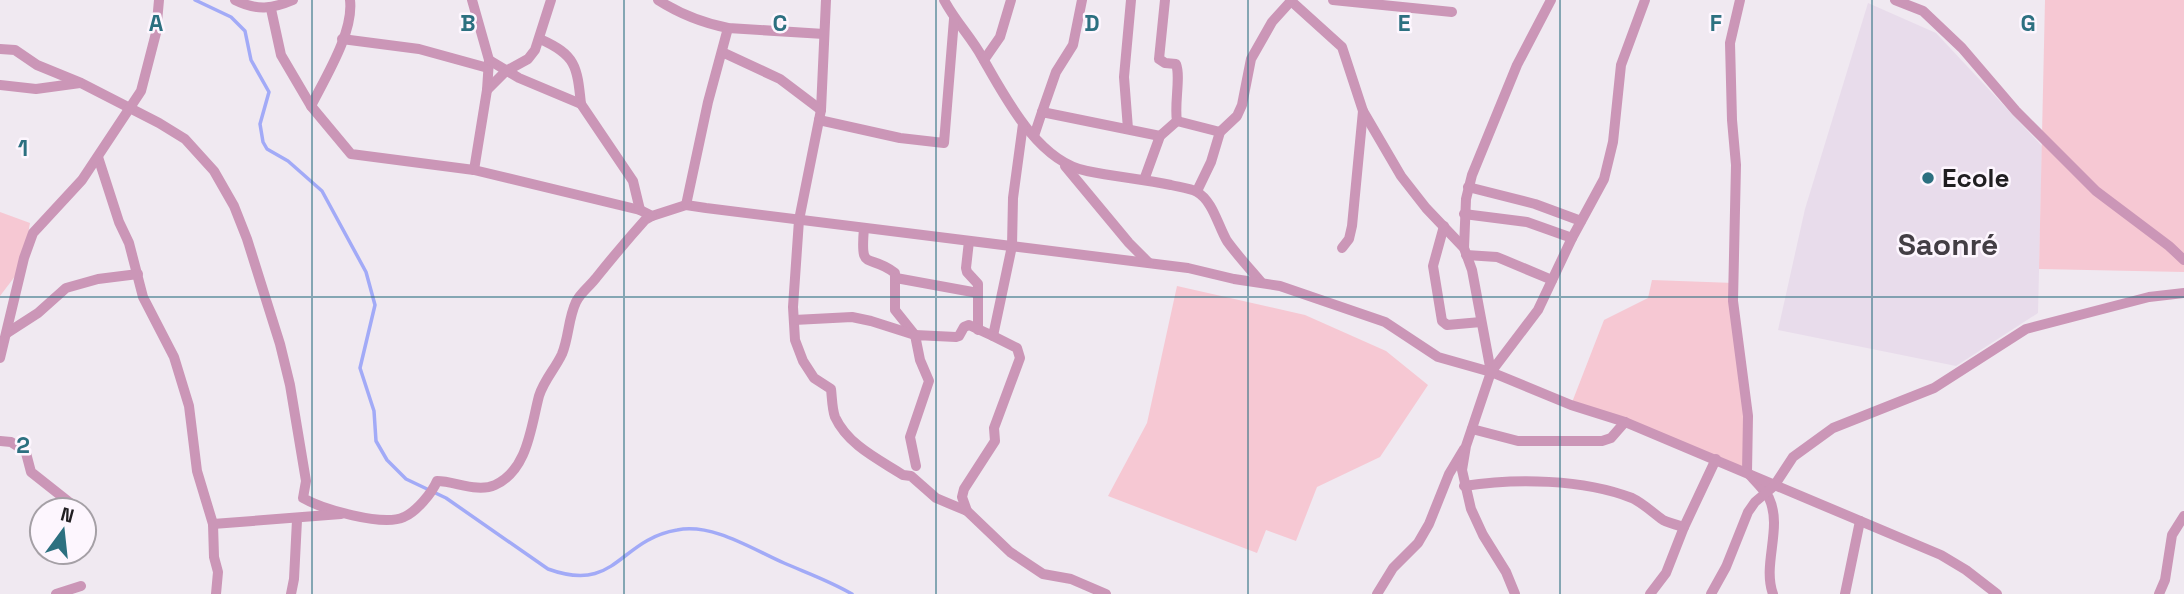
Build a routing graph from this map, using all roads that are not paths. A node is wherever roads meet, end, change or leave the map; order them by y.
1 (159, 0) edge
2 (235, 0) edge
3 (293, 0) edge
4 (350, 0) edge
5 (472, 0) edge
6 (551, 0) edge
7 (658, 0) edge
8 (826, 0) edge
9 (944, 0) edge
10 (1012, 0) edge
11 (1082, 0) edge
12 (1131, 0) edge
13 (1165, 0) edge
14 (1333, 0) edge
15 (1551, 0) edge
16 (1645, 0) edge
17 (1740, 0) edge
18 (1895, 0) edge
19 (1290, 1) edge
20 (271, 9) junction
21 (1452, 12) dead end
22 (954, 19) junction
23 (728, 28) junction
24 (824, 34) junction
25 (342, 39) junction
26 (540, 39) junction
27 (0, 49) edge
28 (722, 52) junction
29 (984, 60) junction
30 (488, 64) junction
31 (506, 71) junction
32 (81, 83) junction
33 (0, 85) edge
34 (487, 90) junction
35 (582, 104) junction
36 (311, 106) junction
37 (129, 109) junction
38 (1363, 111) junction
39 (1042, 112) junction
40 (820, 115) junction
41 (1177, 121) junction
42 (1023, 124) junction
43 (1128, 129) junction
44 (1220, 132) junction
45 (1034, 136) junction
46 (1160, 136) junction
47 (98, 157) junction
48 (1065, 164) junction
49 (474, 170) junction
50 (1144, 180) junction
51 (1468, 187) junction
52 (1197, 191) junction
53 (686, 205) junction
54 (640, 210) junction
55 (1464, 214) junction
56 (652, 216) junction
57 (799, 220) junction
58 (1581, 221) junction
59 (1444, 226) junction
60 (864, 228) junction
61 (1572, 237) junction
62 (969, 241) junction
63 (1012, 246) junction
64 (1342, 248) dead end
65 (1465, 251) junction
66 (2184, 260) edge
67 (1150, 263) junction
68 (138, 274) junction
69 (896, 278) junction
70 (1552, 279) junction
71 (1261, 282) junction
72 (978, 293) junction
73 (2184, 293) edge
74 (794, 320) junction
75 (1481, 322) junction
76 (978, 330) junction
77 (7, 333) junction
78 (915, 335) junction
79 (993, 336) junction
80 (0, 358) edge
81 (1491, 372) junction
82 (1625, 422) junction
83 (1472, 429) junction
84 (0, 442) edge
85 (1466, 446) junction
86 (1716, 459) junction
87 (916, 466) dead end
88 (1747, 472) junction
89 (1464, 486) junction
90 (1769, 489) junction
91 (62, 496) edge
92 (967, 511) junction
93 (345, 513) junction
94 (2184, 516) edge
95 (297, 520) junction
96 (1860, 521) junction
97 (213, 524) junction
98 (1684, 527) junction
99 (81, 586) dead end
100 (1770, 591) edge
101 (56, 594) edge
102 (216, 594) edge
103 (291, 594) edge
104 (1106, 594) edge
105 (1377, 594) edge
106 (1515, 594) edge
107 (1650, 594) edge
108 (1711, 594) edge
109 (1845, 594) edge
110 (1997, 594) edge
111 (2159, 594) edge

1 - 37 street
2 - 20 street
3 - 20 street
4 - 25 street
5 - 30 street
6 - 26 street
7 - 23 street
8 - 24 street
9 - 22 street
10 - 29 street
11 - 39 street
12 - 43 street
13 - 41 street
14 - 21 street
15 - 51 street
16 - 58 street
17 - 88 street
18 - 66 street
19 - 38 street
19 - 44 street
20 - 36 street
22 - 29 street
22 - 40 street
23 - 24 street
23 - 28 street
24 - 40 street
25 - 30 street
25 - 36 street
26 - 31 street
26 - 35 street
27 - 32 street
28 - 40 street
28 - 53 street
29 - 42 street
30 - 31 street
30 - 34 street
31 - 34 street
31 - 35 street
32 - 33 street
32 - 37 street
34 - 49 street
35 - 54 street
36 - 49 street
37 - 47 street
37 - 93 street
38 - 59 street
38 - 64 street
39 - 43 street
39 - 45 street
40 - 57 street
41 - 44 street
41 - 46 street
42 - 45 street
42 - 63 street
43 - 46 street
44 - 52 street
45 - 48 street
46 - 50 street
47 - 68 street
47 - 77 street
48 - 50 street
48 - 67 street
49 - 54 street
50 - 52 street
51 - 55 street
51 - 58 street
52 - 71 street
53 - 56 street
53 - 57 street
54 - 56 street
55 - 61 street
55 - 65 street
56 - 93 street
57 - 60 street
57 - 74 street
58 - 61 street
59 - 65 street
59 - 75 street
60 - 62 street
60 - 69 street
61 - 70 street
62 - 63 street
62 - 72 street
63 - 67 street
63 - 79 street
65 - 70 street
65 - 75 street
67 - 71 street
68 - 77 street
68 - 97 street
69 - 72 street
69 - 78 street
70 - 81 street
71 - 81 street
72 - 76 street
73 - 90 street
74 - 78 street
74 - 92 street
75 - 81 street
76 - 78 street
76 - 79 street
77 - 80 street
78 - 87 street
79 - 92 street
81 - 82 street
81 - 83 street
82 - 83 street
82 - 86 street
83 - 85 street
84 - 91 street
85 - 89 street
85 - 105 street
86 - 88 street
86 - 98 street
88 - 90 street
89 - 98 street
89 - 106 street
90 - 96 street
90 - 100 street
90 - 108 street
92 - 104 street
93 - 95 street
94 - 111 street
95 - 97 street
95 - 103 street
96 - 109 street
96 - 110 street
97 - 102 street
98 - 107 street
99 - 101 street

